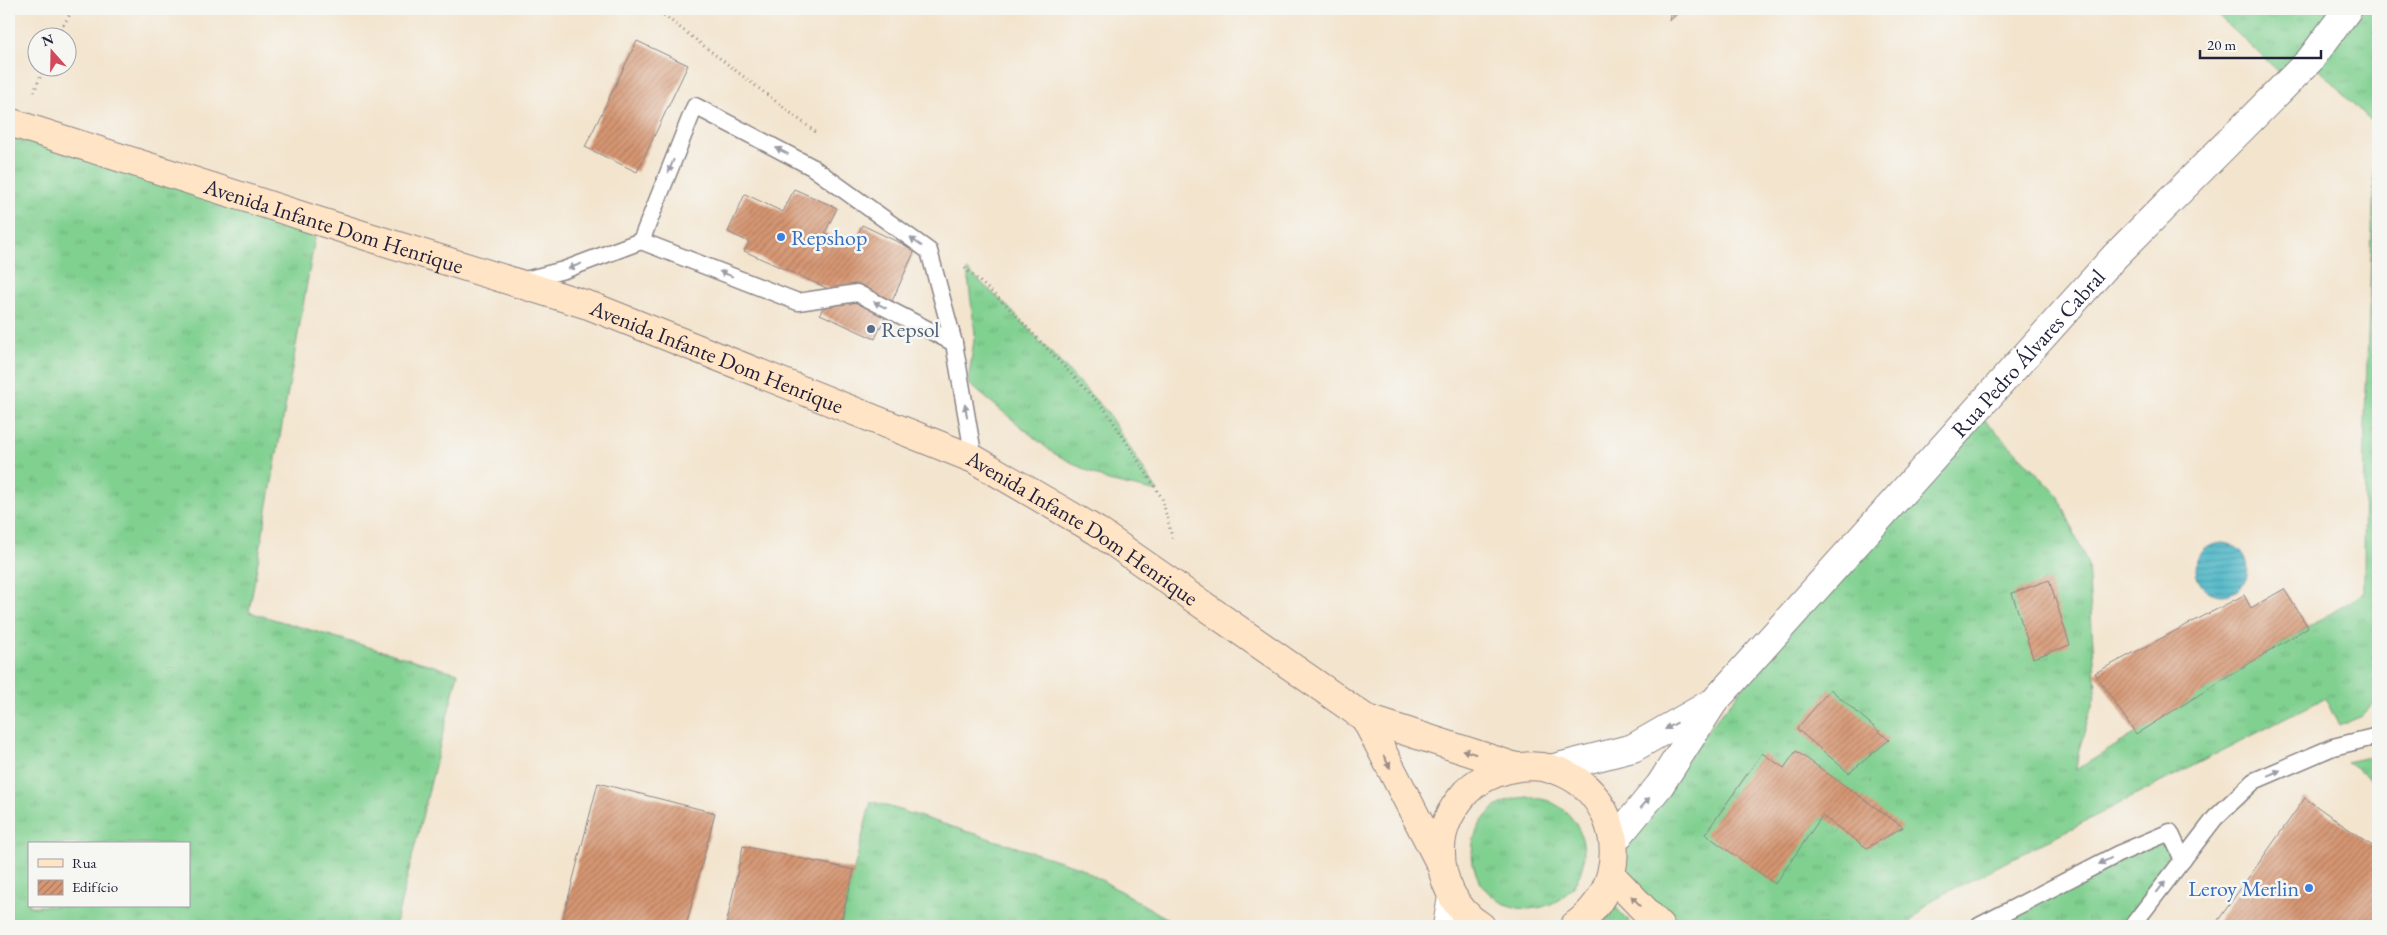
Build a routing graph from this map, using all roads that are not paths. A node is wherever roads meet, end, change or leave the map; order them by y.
1 (2348, 9) edge
2 (9, 122) edge
3 (641, 241) junction
4 (515, 282) junction
5 (954, 343) junction
6 (974, 459) junction
7 (1713, 703) junction
8 (1364, 718) junction
9 (2378, 736) edge
10 (1516, 767) junction
11 (1550, 769) junction
12 (1614, 841) junction
13 (2183, 860) junction
14 (1441, 865) junction
15 (1612, 876) junction
16 (1452, 896) junction
17 (1448, 926) edge
18 (1481, 926) edge
19 (1574, 926) edge
20 (1660, 926) edge
21 (1979, 926) edge
22 (2132, 926) edge

1 - 7 street, Rua Pedro Álvares Cabral
2 - 4 main road, Avenida Infante Dom Henrique
3 -> 4 lane
5 -> 3 lane
5 -> 3 lane
4 - 6 main road, Avenida Infante Dom Henrique
6 -> 5 lane
6 - 8 main road, Avenida Infante Dom Henrique
7 -> 11 street
12 -> 7 street
10 -> 8 main road, Avenida Infante Dom Henrique
8 -> 14 main road, Avenida Infante Dom Henrique
13 -> 9 lane
10 - 11 main road
10 - 14 main road
11 - 12 main road
12 - 15 main road
13 -> 21 lane
22 -> 13 lane
14 - 16 main road
15 - 19 main road
20 -> 15 main road
16 - 17 street
16 - 18 main road

